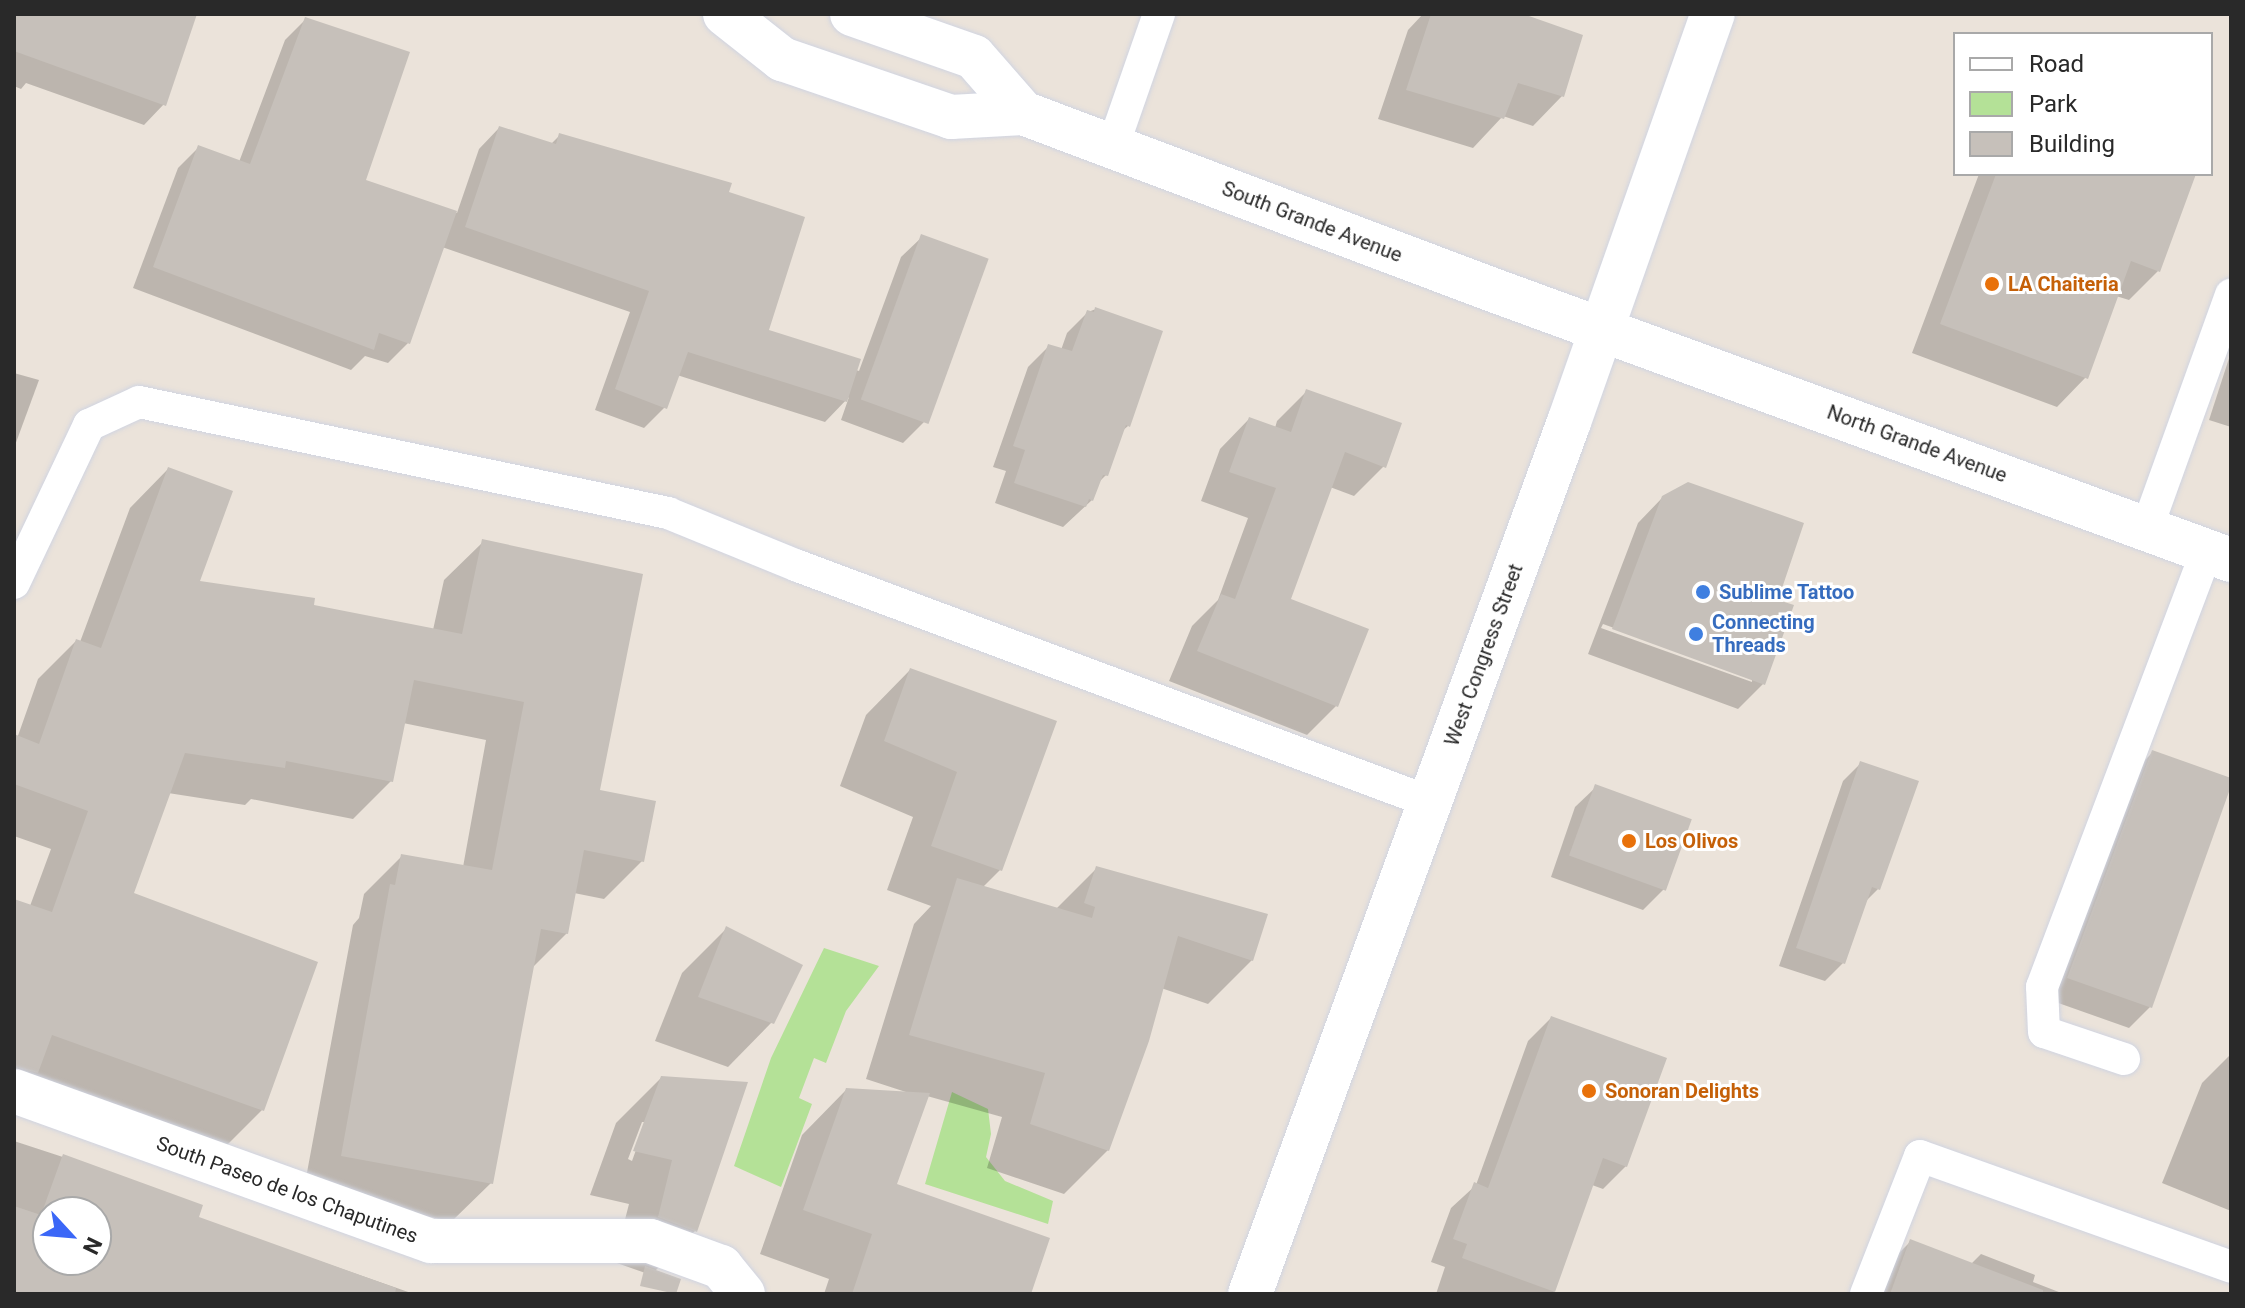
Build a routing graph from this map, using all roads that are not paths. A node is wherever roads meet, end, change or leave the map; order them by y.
1 (725, 14) edge
2 (852, 14) edge
3 (1159, 14) edge
4 (1713, 14) edge
5 (1023, 113) junction
6 (1113, 146) junction
7 (2231, 295) edge
8 (1602, 328) junction
9 (2147, 528) junction
10 (2219, 555) edge
11 (14, 583) edge
12 (1430, 802) junction
13 (2124, 1059) dead end
14 (14, 1091) edge
15 (2231, 1267) edge
16 (743, 1294) edge
17 (1250, 1294) edge
18 (1866, 1294) edge

1 - 5 main road
2 - 5 main road
3 - 6 lane
4 - 8 main road, West Congress Street
5 - 6 main road, South Grande Avenue
6 - 8 main road, South Grande Avenue
7 - 9 lane
8 - 9 main road, North Grande Avenue
8 - 12 main road, West Congress Street
9 - 10 main road, North Grande Avenue
10 - 13 lane
11 - 12 lane
12 - 17 main road, West Congress Street
14 - 16 main road, South Paseo de los Chaputines
15 - 18 lane

